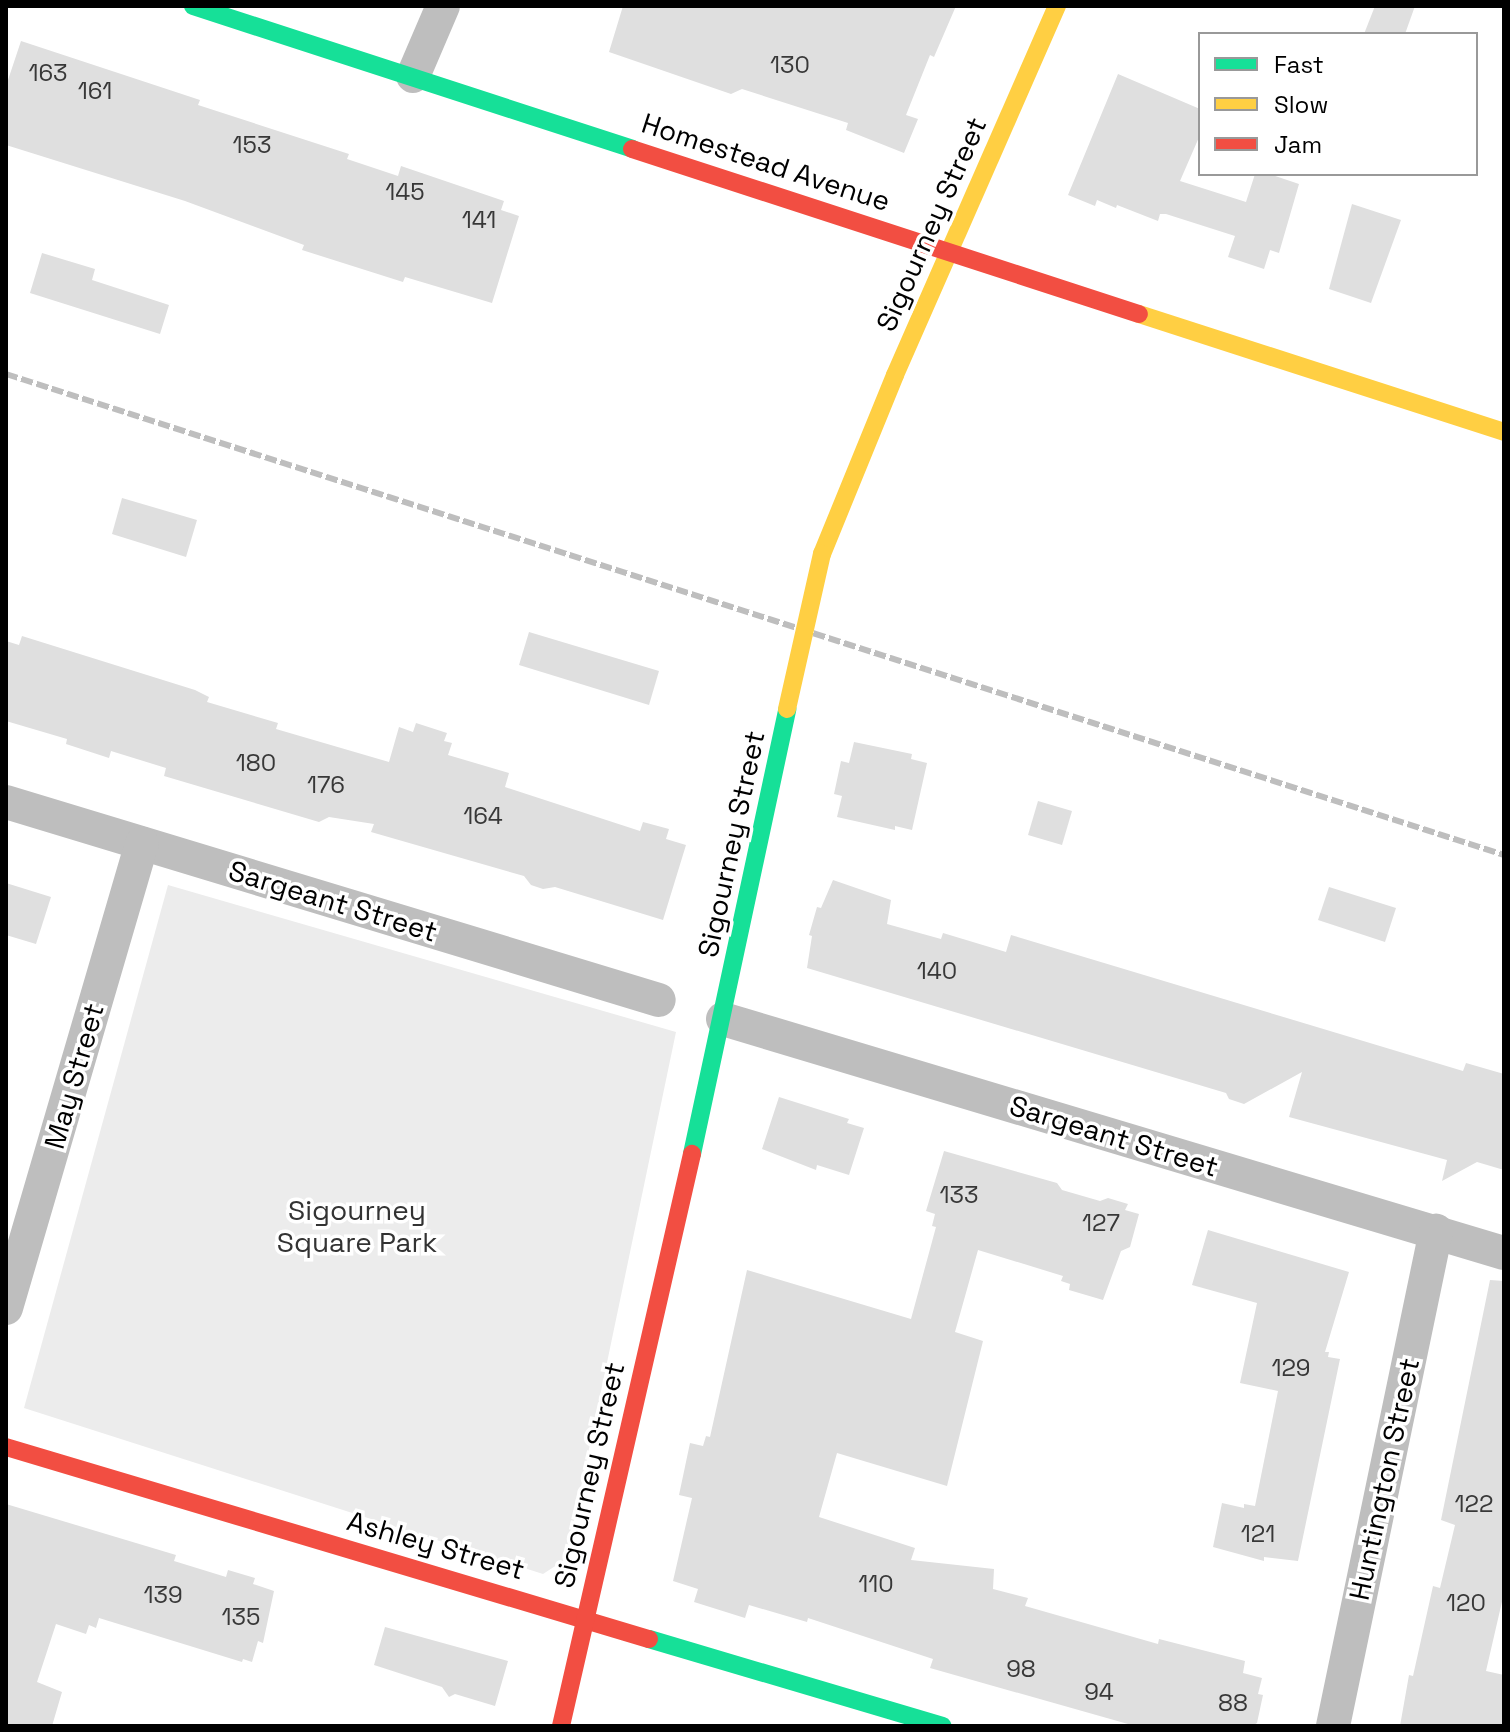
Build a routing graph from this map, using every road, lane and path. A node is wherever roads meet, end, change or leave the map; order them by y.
1 (193, 6) edge
2 (443, 6) edge
3 (1057, 6) edge
4 (413, 76) junction
5 (950, 251) junction
6 (1504, 432) edge
7 (6, 802) edge
8 (142, 843) junction
9 (659, 1000) dead end
10 (723, 1019) junction
11 (1436, 1231) junction
12 (1504, 1253) edge
13 (6, 1308) edge
14 (6, 1447) edge
15 (585, 1617) junction
16 (561, 1726) edge
17 (942, 1726) edge
18 (1333, 1726) edge

1 - 4 main road, Homestead Avenue
2 - 4 street
3 - 5 main road, Sigourney Street
4 - 5 main road, Homestead Avenue
5 - 6 main road, Homestead Avenue
5 - 10 main road, Sigourney Street, bridge
7 - 8 street, Sargeant Street
8 - 9 street, Sargeant Street
8 - 13 street, May Street
10 - 11 street, Sargeant Street
10 - 15 main road, Sigourney Street
11 - 12 street, Sargeant Street
11 - 18 street, Huntington Street
14 - 15 main road, Ashley Street
15 - 16 main road, Sigourney Street
15 - 17 main road, Ashley Street

